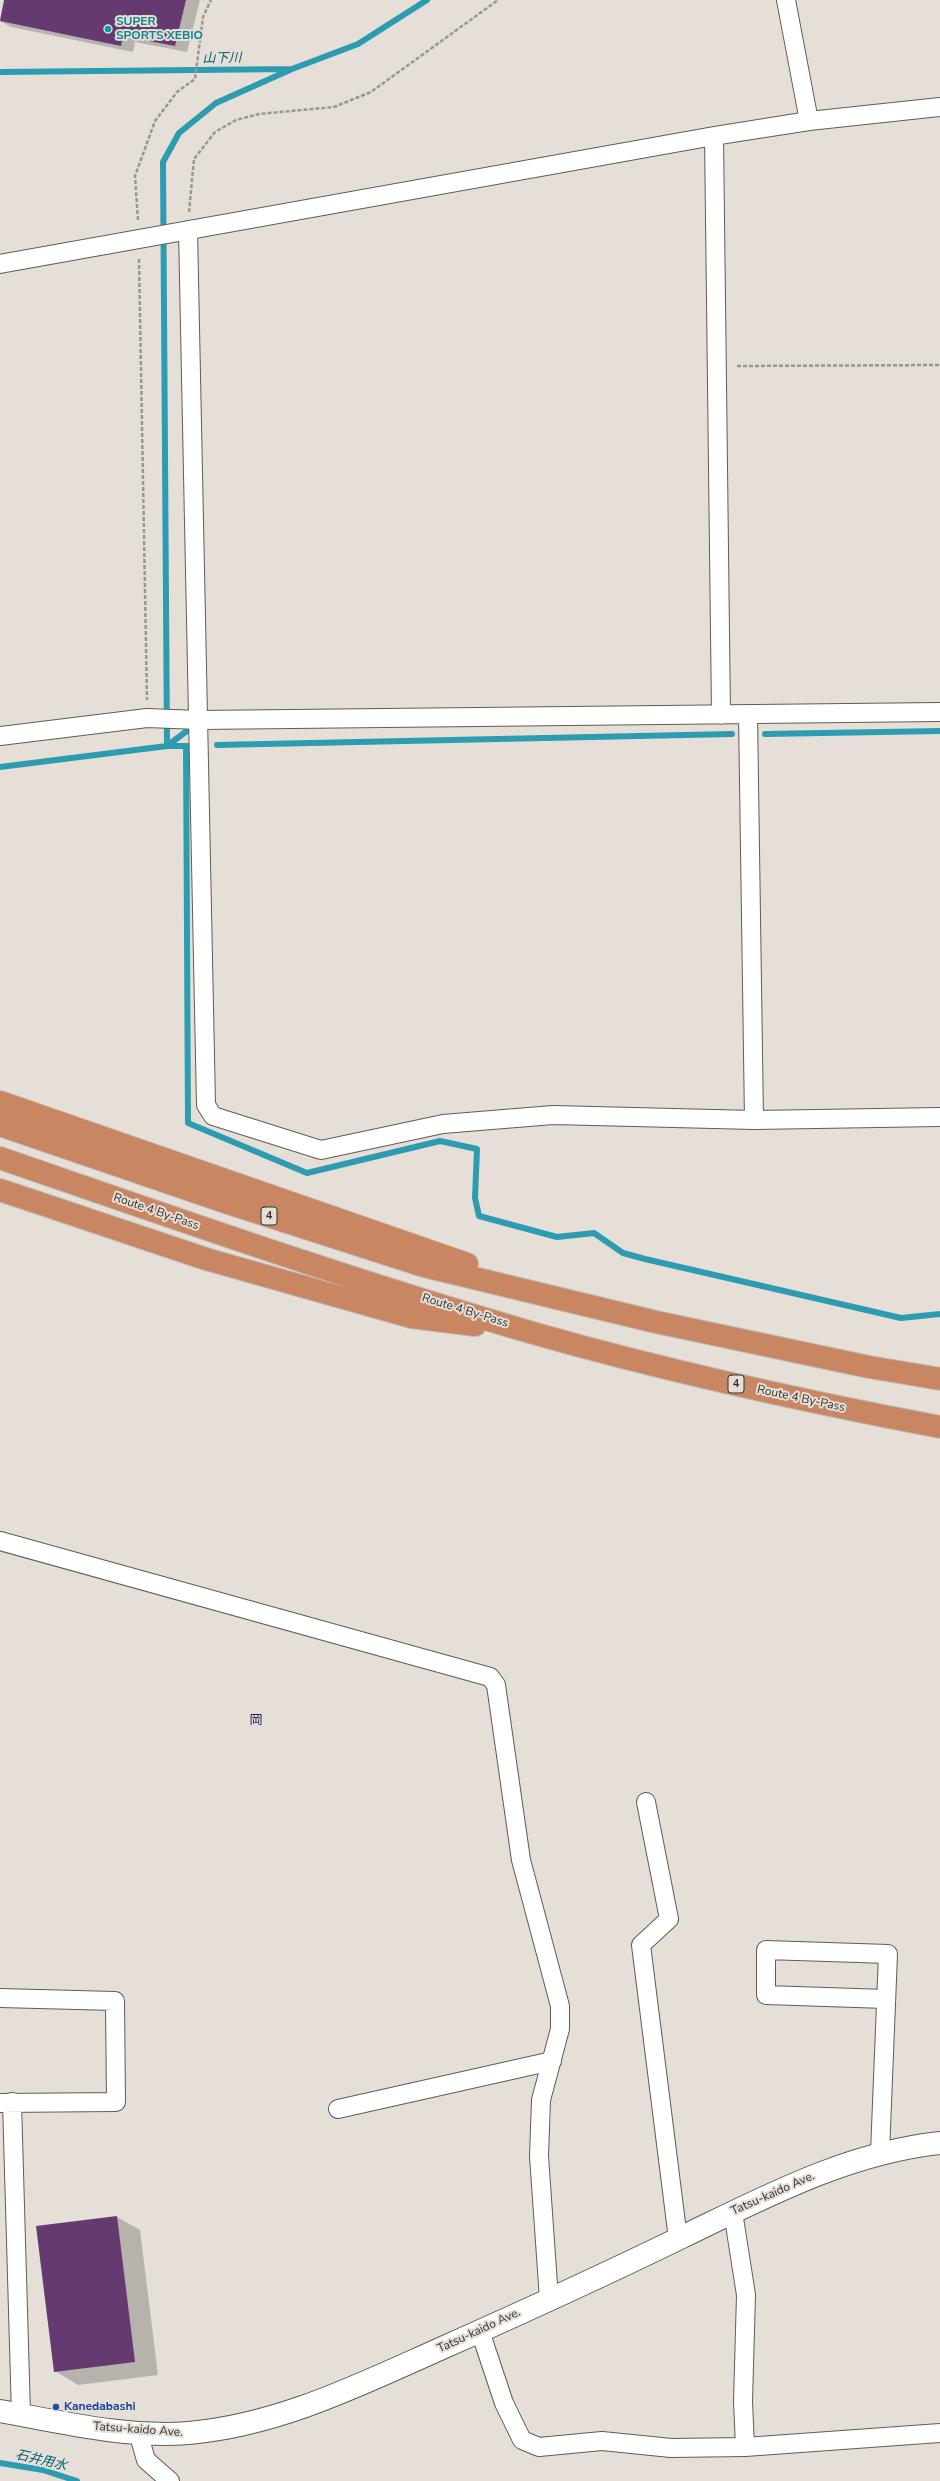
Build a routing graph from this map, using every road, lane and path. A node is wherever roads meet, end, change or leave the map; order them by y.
1 (211, 0) edge
2 (498, 0) edge
3 (786, 0) edge
4 (940, 107) edge
5 (809, 121) junction
6 (714, 136) junction
7 (188, 230) junction
8 (139, 239) junction
9 (0, 264) edge
10 (940, 365) edge
11 (717, 366) junction
12 (940, 712) edge
13 (721, 714) junction
14 (748, 714) junction
15 (147, 718) junction
16 (198, 720) junction
17 (0, 736) edge
18 (0, 1102) edge
19 (940, 1117) edge
20 (754, 1120) junction
21 (0, 1125) edge
22 (0, 1158) edge
23 (0, 1190) edge
24 (542, 1294) junction
25 (533, 1333) junction
26 (940, 1379) edge
27 (940, 1426) edge
28 (0, 1541) edge
29 (646, 1802) dead end
30 (0, 1998) edge
31 (886, 1999) junction
32 (552, 2061) junction
33 (6, 2103) edge
34 (338, 2109) dead end
35 (940, 2143) edge
36 (880, 2152) junction
37 (733, 2212) junction
38 (678, 2239) junction
39 (549, 2299) junction
40 (480, 2331) junction
41 (10, 2413) edge
42 (138, 2432) junction
43 (940, 2433) edge
44 (745, 2447) junction
45 (170, 2481) edge

1 - 8 path
2 - 7 path
3 - 5 street
4 - 5 street
5 - 6 street
6 - 7 street
6 - 11 street
7 - 8 street
7 - 16 street
8 - 9 street
8 - 15 path
10 - 11 path
11 - 13 street
12 - 14 street
13 - 14 street
13 - 16 street
14 - 20 street
15 - 16 street
15 - 17 street
16 - 20 street
18 - 24 highway
19 - 20 street
21 - 24 highway, 4
22 - 25 highway, Route 4 By-Pass / 4
23 - 25 highway
24 - 26 highway, 4
25 - 27 highway, Route 4 By-Pass / 4
28 - 32 street
29 - 38 street
30 - 33 street
31 - 31 street
31 - 36 street
32 - 34 street
32 - 39 street
33 - 41 street
35 - 36 main road, Tatsu-kaido Ave.
36 - 37 main road, Tatsu-kaido Ave.
37 - 38 main road, Tatsu-kaido Ave.
37 - 44 street
38 - 39 main road, Tatsu-kaido Ave.
39 - 40 main road, Tatsu-kaido Ave.
40 - 42 main road, Tatsu-kaido Ave.
40 - 44 street
41 - 42 main road, Tatsu-kaido Ave.
42 - 45 street
43 - 44 street

